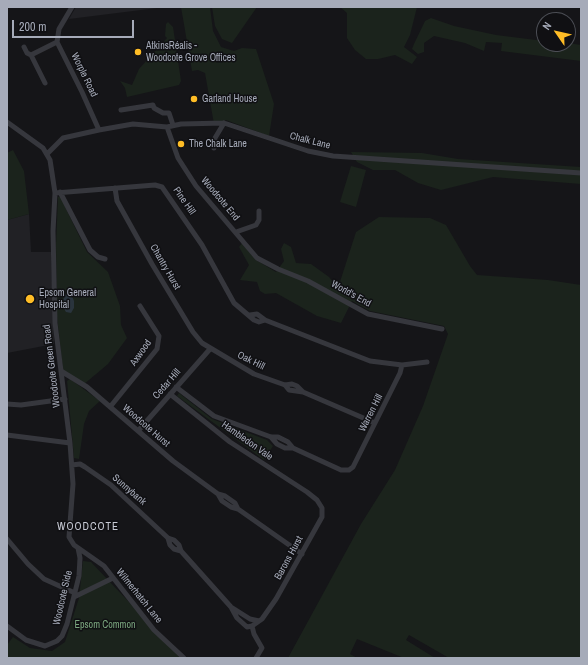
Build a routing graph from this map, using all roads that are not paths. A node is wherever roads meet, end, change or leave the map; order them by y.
1 (72, 7) edge
2 (57, 42) junction
3 (24, 47) dead end
4 (31, 55) junction
5 (45, 83) dead end
6 (121, 110) dead end
7 (7, 122) edge
8 (224, 123) junction
9 (170, 126) junction
10 (98, 130) junction
11 (214, 148) dead end
12 (47, 154) junction
13 (581, 173) edge
14 (115, 188) junction
15 (58, 193) junction
16 (259, 211) dead end
17 (236, 232) junction
18 (105, 259) dead end
19 (278, 269) joint
20 (140, 306) dead end
21 (442, 329) dead end
22 (210, 348) junction
23 (427, 362) dead end
24 (402, 365) junction
25 (61, 371) junction
26 (176, 387) junction
27 (170, 394) junction
28 (65, 399) junction
29 (7, 404) edge
30 (110, 407) junction
31 (375, 423) junction
32 (138, 430) junction
33 (7, 435) edge
34 (70, 443) junction
35 (72, 465) junction
36 (317, 500) joint
37 (7, 539) edge
38 (78, 548) junction
39 (302, 554) junction
40 (113, 578) junction
41 (74, 595) junction
42 (231, 607) junction
43 (259, 621) junction
44 (7, 626) edge
45 (252, 626) junction
46 (184, 658) edge
47 (256, 658) edge

1 - 2 street
2 - 4 street
2 - 10 street, Worple Road
3 - 4 street
4 - 5 street
6 - 9 street
7 - 12 street
8 - 9 street, Chalk Lane
8 - 11 street
8 - 13 street, Chalk Lane
9 - 10 street, Chalk Lane
9 - 17 street, Woodcote End
10 - 12 street, Chalk Lane
12 - 15 street, Woodcote Green Road
14 - 15 street, Pine Hill
14 - 22 street, Chantry Hurst
14 - 24 street, Pine Hill
15 - 18 street
15 - 25 street, Woodcote Green Road
16 - 17 street
17 - 19 street, Woodcote End
19 - 21 street, World's End
20 - 30 street, Axwood
22 - 26 street, Cedar Hill
22 - 31 street, Oak Hill
23 - 24 street, Pine Hill
24 - 31 street, Warren Hill
25 - 28 street, Woodcote Green Road
25 - 30 street, Woodcote Hurst
26 - 27 street, Cedar Hill
26 - 31 street, Warren Hill
27 - 32 street, Cedar Hill
27 - 36 street, Hambledon Vale
28 - 29 street
28 - 34 street, Woodcote Green Road
30 - 32 street, Woodcote Hurst
32 - 39 street, Woodcote Hurst
33 - 34 street
34 - 35 street, Woodcote Green Road
35 - 38 street, Woodcote Green Road
35 - 42 street, Sunnybank
36 - 39 street, Barons Hurst
37 - 41 street
38 - 40 street, Wilmerhatch Lane
38 - 41 street, Woodcote Side
39 - 43 street, Barons Hurst
40 - 41 street
40 - 46 street, Wilmerhatch Lane
41 - 44 street, Woodcote Side
42 - 43 street, Sunnybank
42 - 45 street, Sunnybank
43 - 45 street
45 - 47 street

